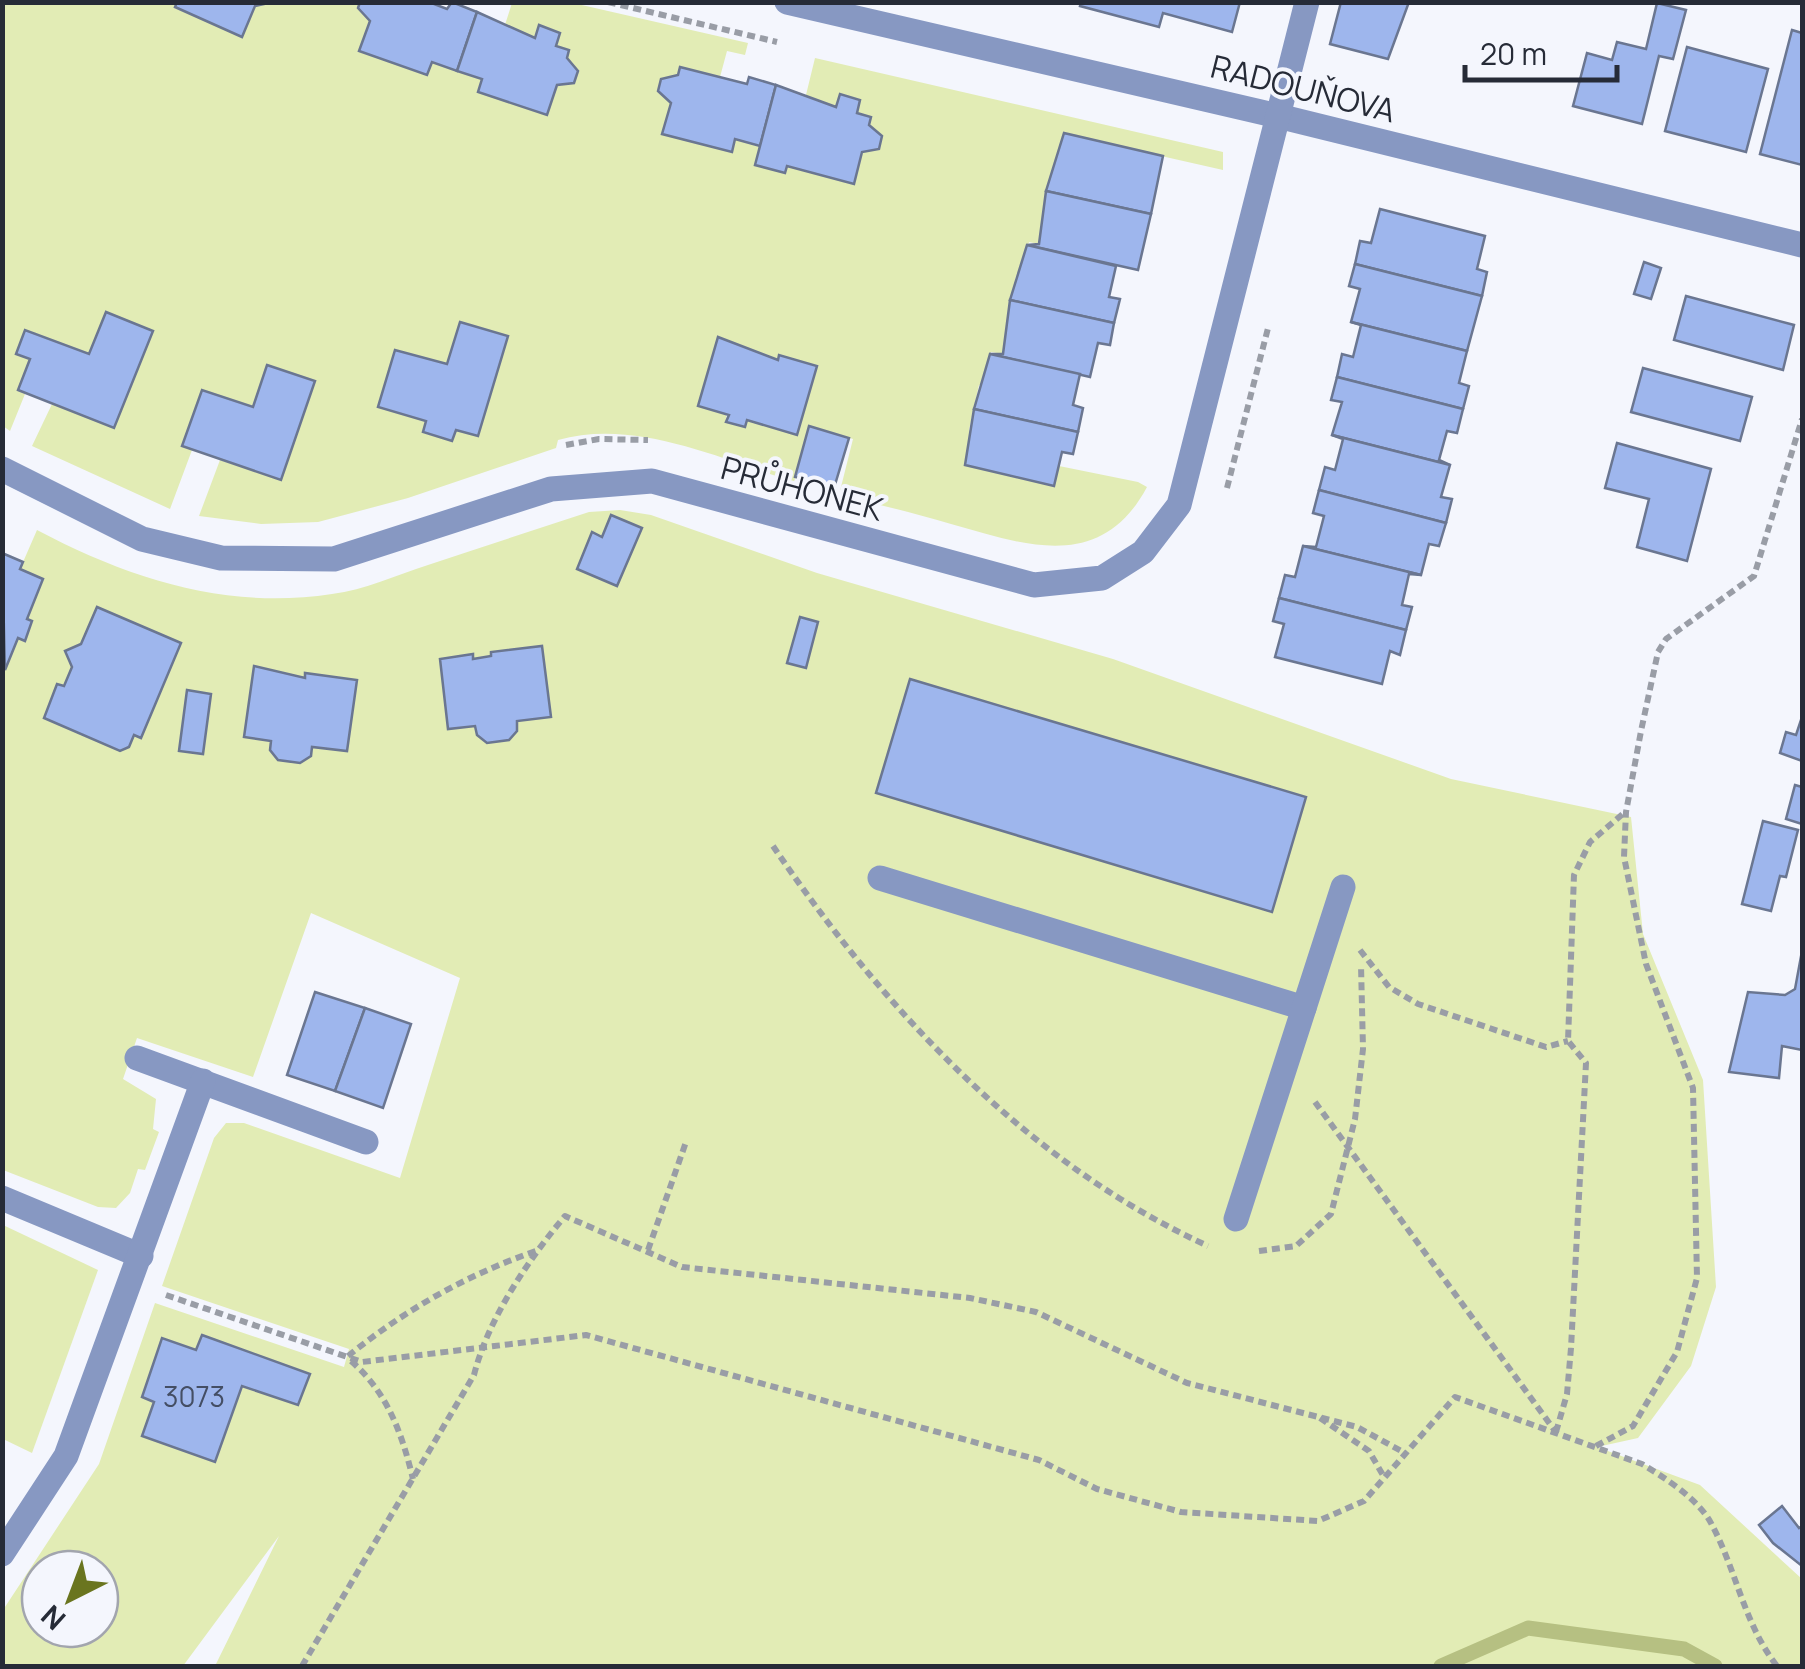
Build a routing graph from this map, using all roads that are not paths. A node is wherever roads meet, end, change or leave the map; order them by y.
1 (787, 2) edge
2 (1307, 2) edge
3 (1278, 116) junction
4 (1802, 246) edge
5 (2, 469) edge
6 (880, 878) dead end
7 (1343, 887) dead end
8 (1304, 1008) junction
9 (137, 1058) dead end
10 (202, 1082) junction
11 (366, 1142) dead end
12 (2, 1198) edge
13 (1236, 1219) dead end
14 (141, 1256) junction
15 (2, 1554) edge

1 - 3 street, RADOUŇOVA
2 - 3 street, PRŮHONEK
3 - 4 street, RADOUŇOVA
3 - 5 street, PRŮHONEK
6 - 8 street
7 - 8 street
8 - 13 street
9 - 10 street
10 - 11 street
10 - 14 street
12 - 14 street
14 - 15 street

